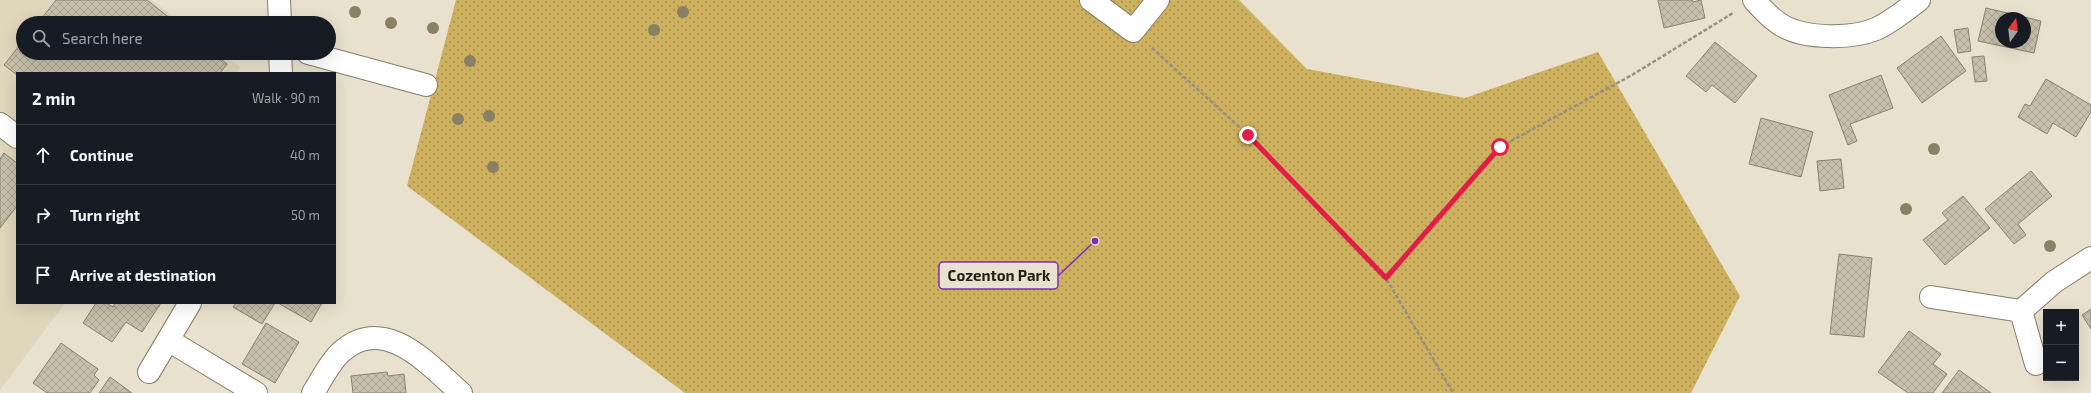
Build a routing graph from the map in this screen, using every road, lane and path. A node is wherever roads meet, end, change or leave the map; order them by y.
1 (279, 0) edge
2 (1091, 0) edge
3 (1158, 0) edge
4 (1754, 0) edge
5 (1919, 0) edge
6 (280, 16) edge
7 (1133, 31) junction
8 (280, 60) edge
9 (334, 60) edge
10 (281, 72) edge
11 (426, 85) dead end
12 (0, 124) edge
13 (16, 136) edge
14 (2091, 258) edge
15 (1386, 278) junction
16 (1931, 297) dead end
17 (189, 304) edge
18 (2020, 310) junction
19 (168, 340) junction
20 (2036, 364) dead end
21 (149, 372) dead end
22 (256, 393) edge
23 (313, 393) edge
24 (461, 393) edge
25 (1453, 393) edge

1 - 6 street
2 - 7 street
3 - 7 street
4 - 5 street
4 - 15 path
7 - 15 path
8 - 10 street
9 - 11 street
12 - 13 street
14 - 18 street
15 - 25 path
16 - 18 street
17 - 19 street
18 - 20 street
19 - 21 street
19 - 22 street
23 - 24 street

